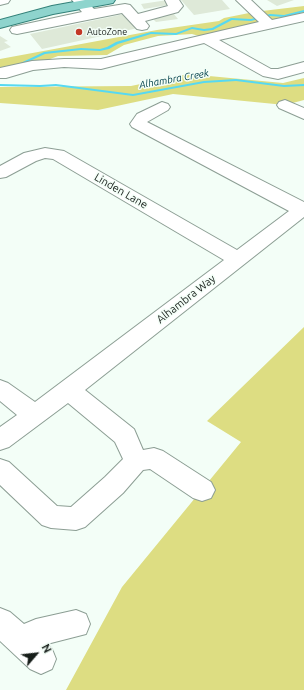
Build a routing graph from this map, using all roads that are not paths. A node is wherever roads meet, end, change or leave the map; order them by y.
1 (0, 0) edge
2 (3, 0) edge
3 (64, 0) edge
4 (108, 0) edge
5 (172, 0) edge
6 (243, 0) edge
7 (84, 6) edge
8 (304, 17) edge
9 (262, 18) junction
10 (6, 22) edge
11 (206, 38) junction
12 (29, 42) dead end
13 (304, 67) edge
14 (3, 73) edge
15 (285, 105) dead end
16 (162, 107) dead end
17 (304, 114) edge
18 (0, 173) edge
19 (303, 209) edge
20 (238, 259) junction
21 (0, 388) edge
22 (69, 390) junction
23 (35, 414) junction
24 (0, 440) edge
25 (136, 461) junction
26 (0, 468) edge
27 (202, 490) dead end
28 (0, 622) edge
29 (76, 624) dead end

1 - 2 street
3 - 10 main road
4 - 7 main road
5 - 7 street
6 - 9 street
7 - 10 street
8 - 9 street
9 - 11 street
10 - 12 street
11 - 13 street
11 - 14 street
15 - 17 street
16 - 19 street
18 - 20 street, Linden Lane
19 - 20 street, Alhambra Way
20 - 22 street, Alhambra Way
21 - 23 street
22 - 23 street, Alhambra Way
22 - 25 street
23 - 24 street, Alhambra Way
25 - 26 street
25 - 27 street
28 - 29 street

